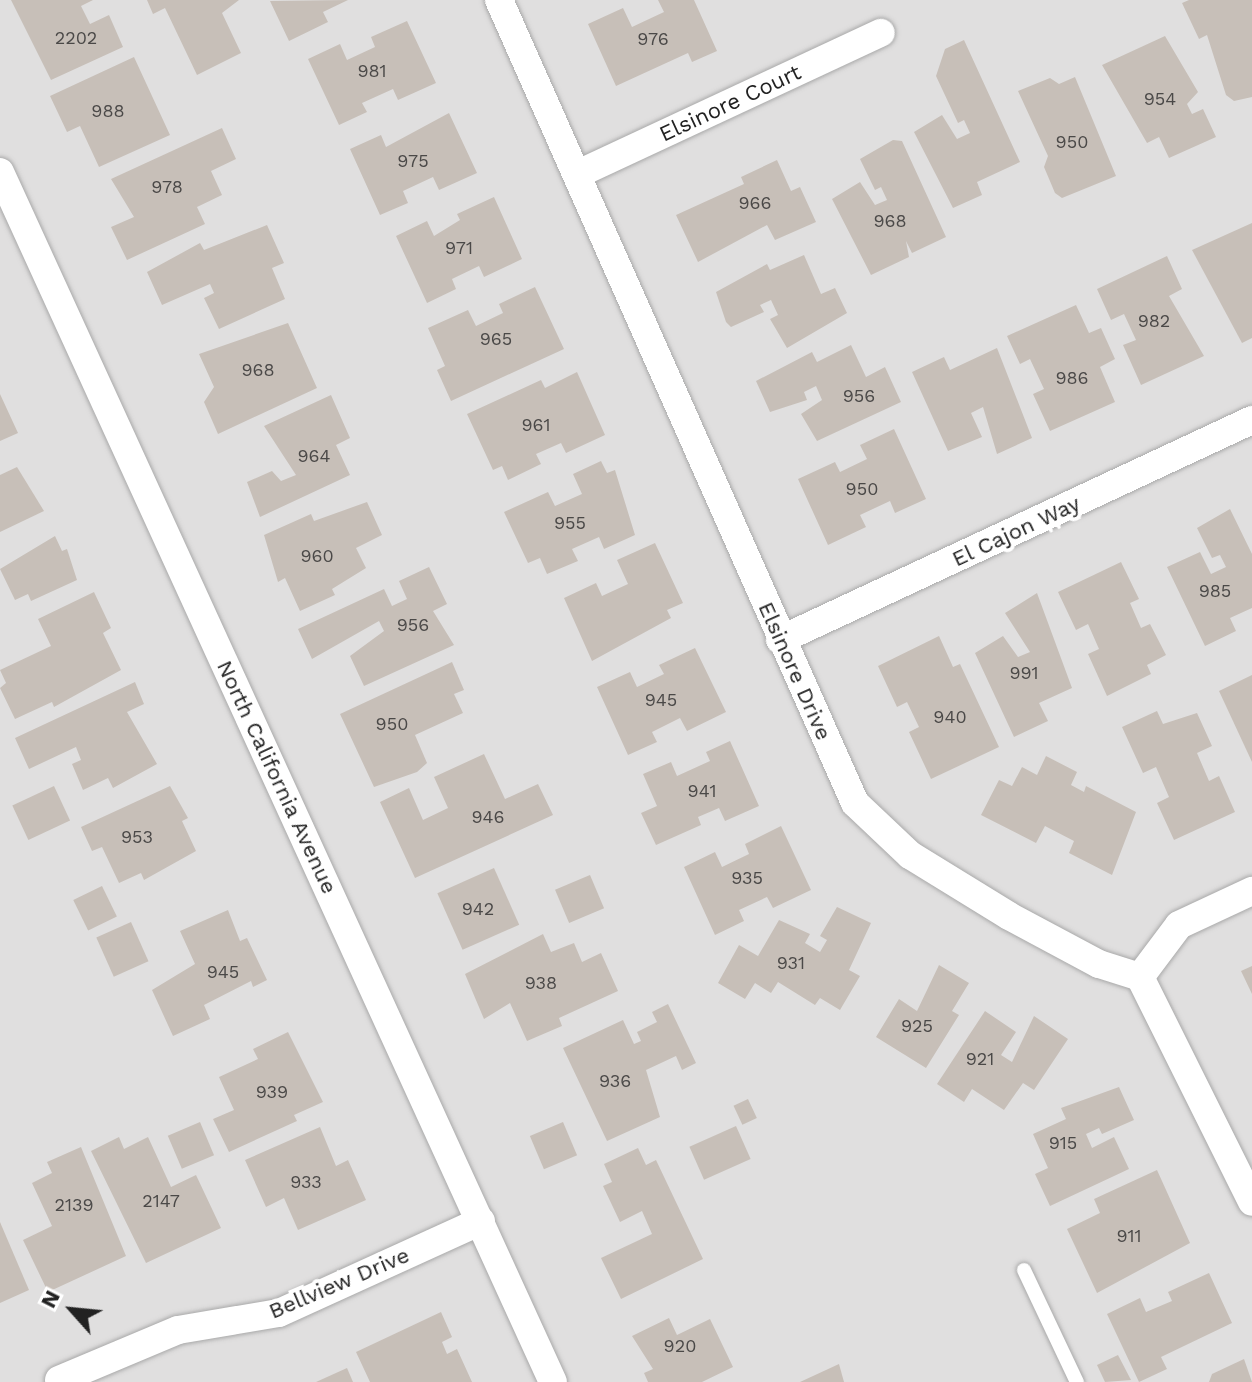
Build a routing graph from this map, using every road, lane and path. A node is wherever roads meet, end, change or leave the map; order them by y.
1 (499, 0) edge
2 (881, 33) dead end
3 (0, 172) edge
4 (578, 174) junction
5 (1252, 420) edge
6 (780, 640) junction
7 (1252, 891) edge
8 (1140, 977) junction
9 (1252, 1202) edge
10 (481, 1221) junction
11 (1024, 1270) dead end
12 (59, 1380) edge
13 (553, 1382) edge
14 (1077, 1382) edge

1 - 4 street, Elsinore Drive
2 - 4 street, Elsinore Court
3 - 10 street, North California Avenue
4 - 6 street, Elsinore Drive
5 - 6 street, El Cajon Way
6 - 8 street, Elsinore Drive
7 - 8 street
8 - 9 street
10 - 12 street, Bellview Drive
10 - 13 street, North California Avenue
11 - 14 lane

